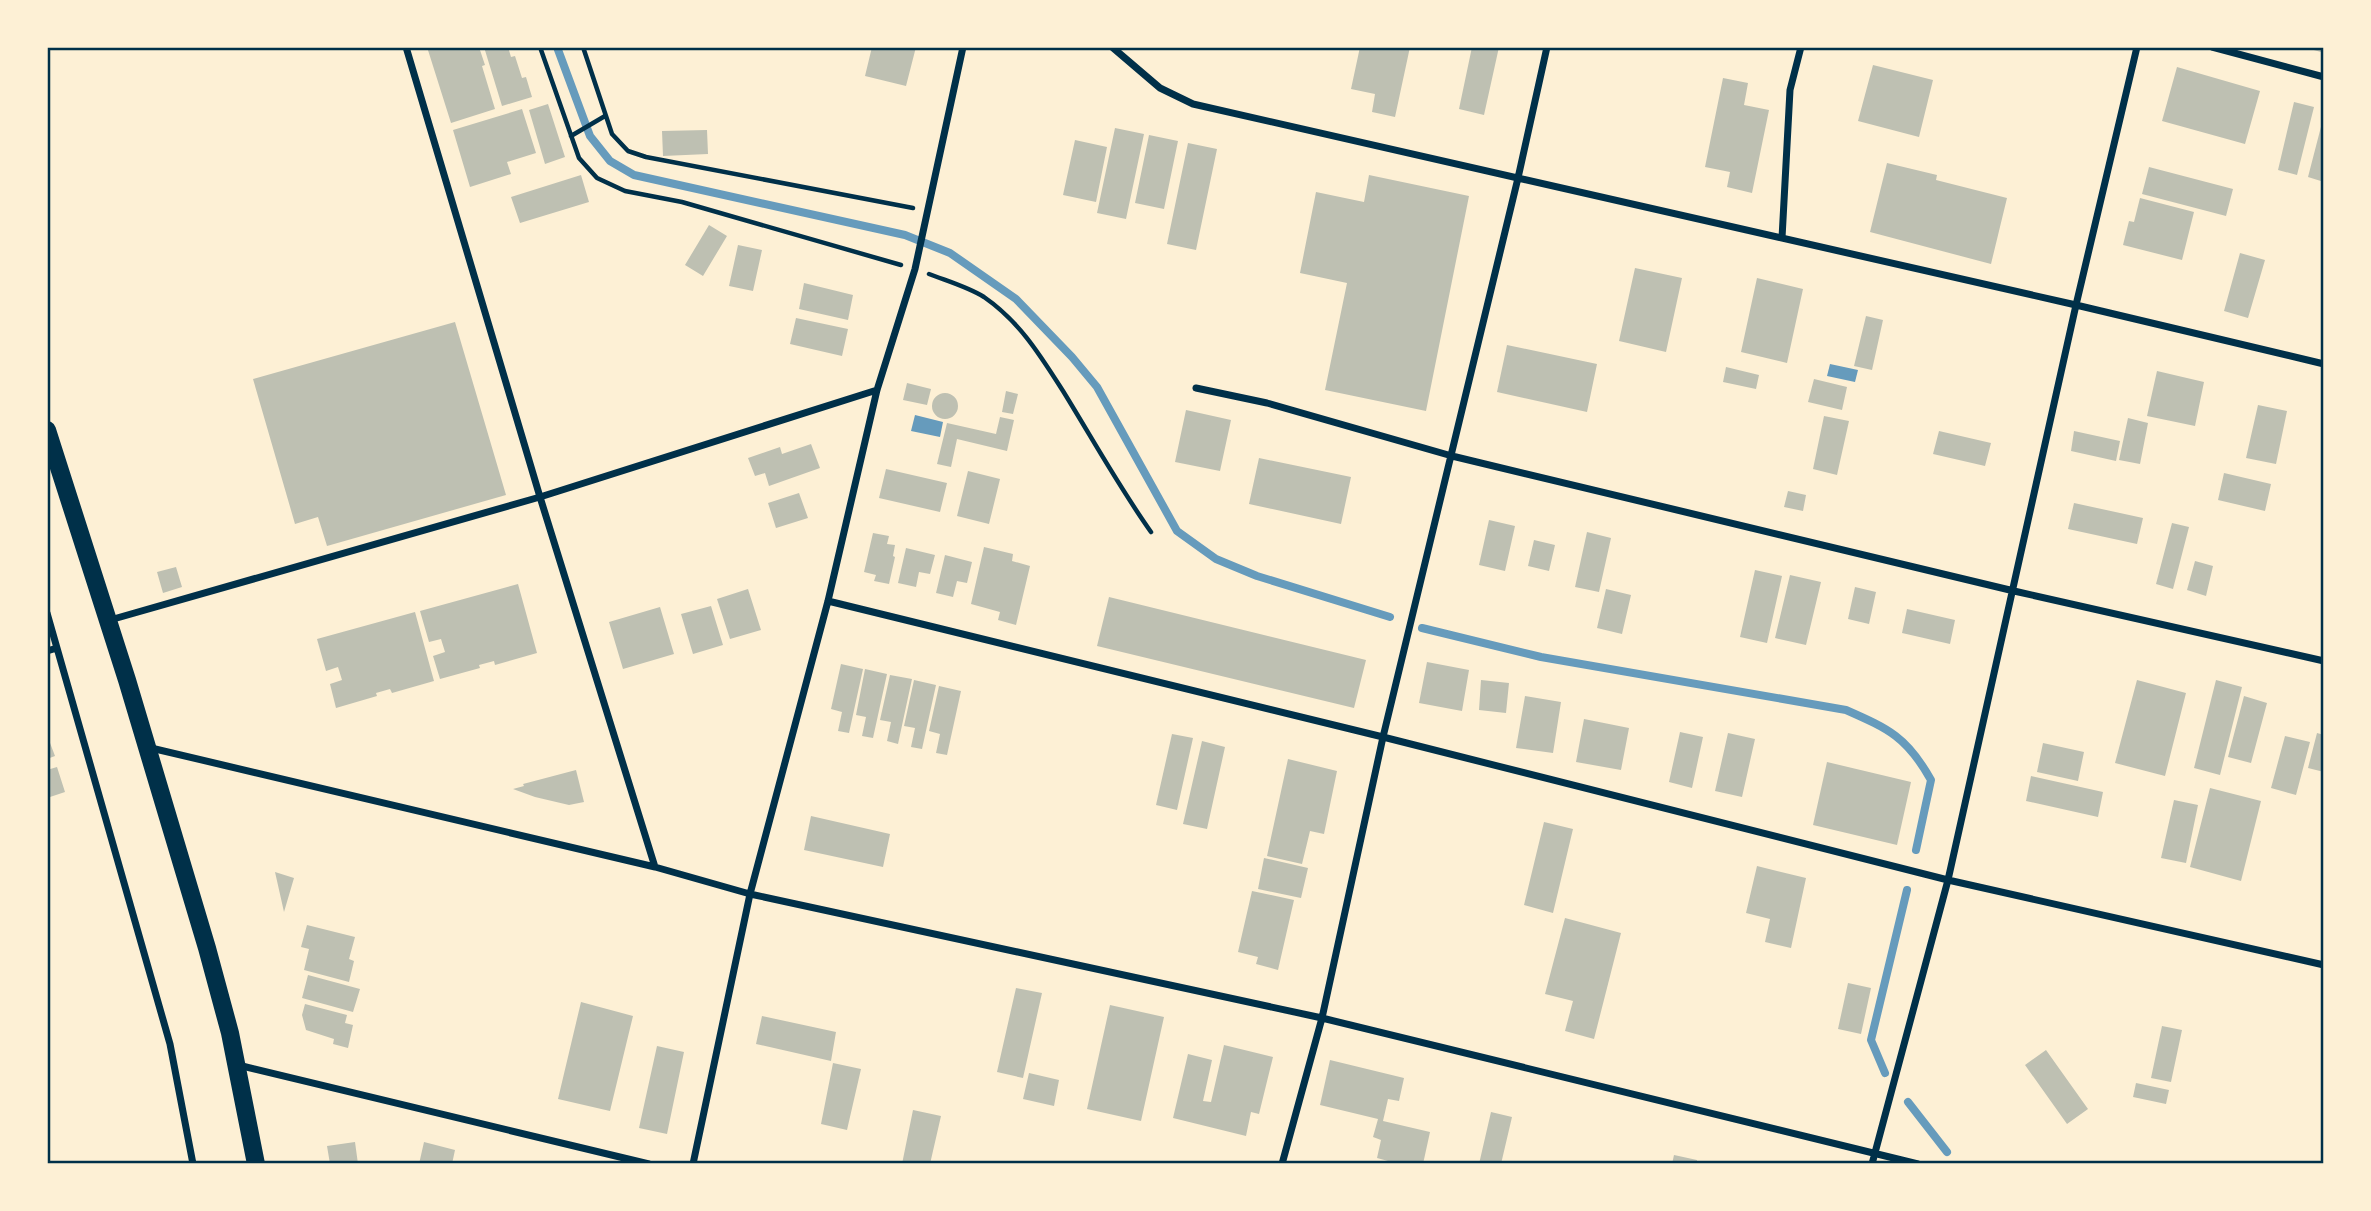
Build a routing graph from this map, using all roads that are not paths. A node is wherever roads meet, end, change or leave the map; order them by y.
1 (406, 47) edge
2 (963, 47) edge
3 (1112, 47) edge
4 (1547, 47) edge
5 (1801, 47) edge
6 (2137, 47) edge
7 (2212, 47) edge
8 (2324, 77) edge
9 (1518, 178) junction
10 (1782, 238) junction
11 (2076, 305) junction
12 (2324, 364) edge
13 (1196, 388) dead end
14 (877, 390) junction
15 (47, 430) edge
16 (1452, 456) junction
17 (541, 497) junction
18 (2014, 592) junction
19 (828, 601) junction
20 (47, 613) edge
21 (108, 621) junction
22 (57, 648) junction
23 (47, 651) edge
24 (2324, 661) edge
25 (1382, 737) junction
26 (146, 747) junction
27 (655, 867) junction
28 (1948, 880) junction
29 (750, 894) junction
30 (2324, 965) edge
31 (1322, 1018) junction
32 (236, 1065) junction
33 (1874, 1153) junction
34 (193, 1164) edge
35 (256, 1164) edge
36 (649, 1164) edge
37 (692, 1164) edge
38 (1282, 1164) edge
39 (1872, 1164) edge
40 (1918, 1164) edge

1 - 17 street
2 - 14 street
3 - 9 street
4 - 9 street
5 - 10 street
6 - 11 street
7 - 8 street
9 - 10 street
9 - 16 street
10 - 11 street
11 - 12 street
11 - 18 street
13 - 16 street
14 - 17 street
14 - 19 street
15 - 21 main road
16 - 18 street
16 - 25 street
17 - 21 street
17 - 27 street
18 - 24 street
18 - 28 street
19 - 25 street
19 - 29 street
20 - 22 street
21 - 26 main road
22 - 23 street
22 - 34 street
25 - 28 street
25 - 31 street
26 - 27 street
26 - 32 main road
27 - 29 street
28 - 30 street
28 - 33 street
29 - 31 street
29 - 37 street
31 - 33 street
31 - 38 street
32 - 35 main road
32 - 36 street
33 - 39 street
33 - 40 street

